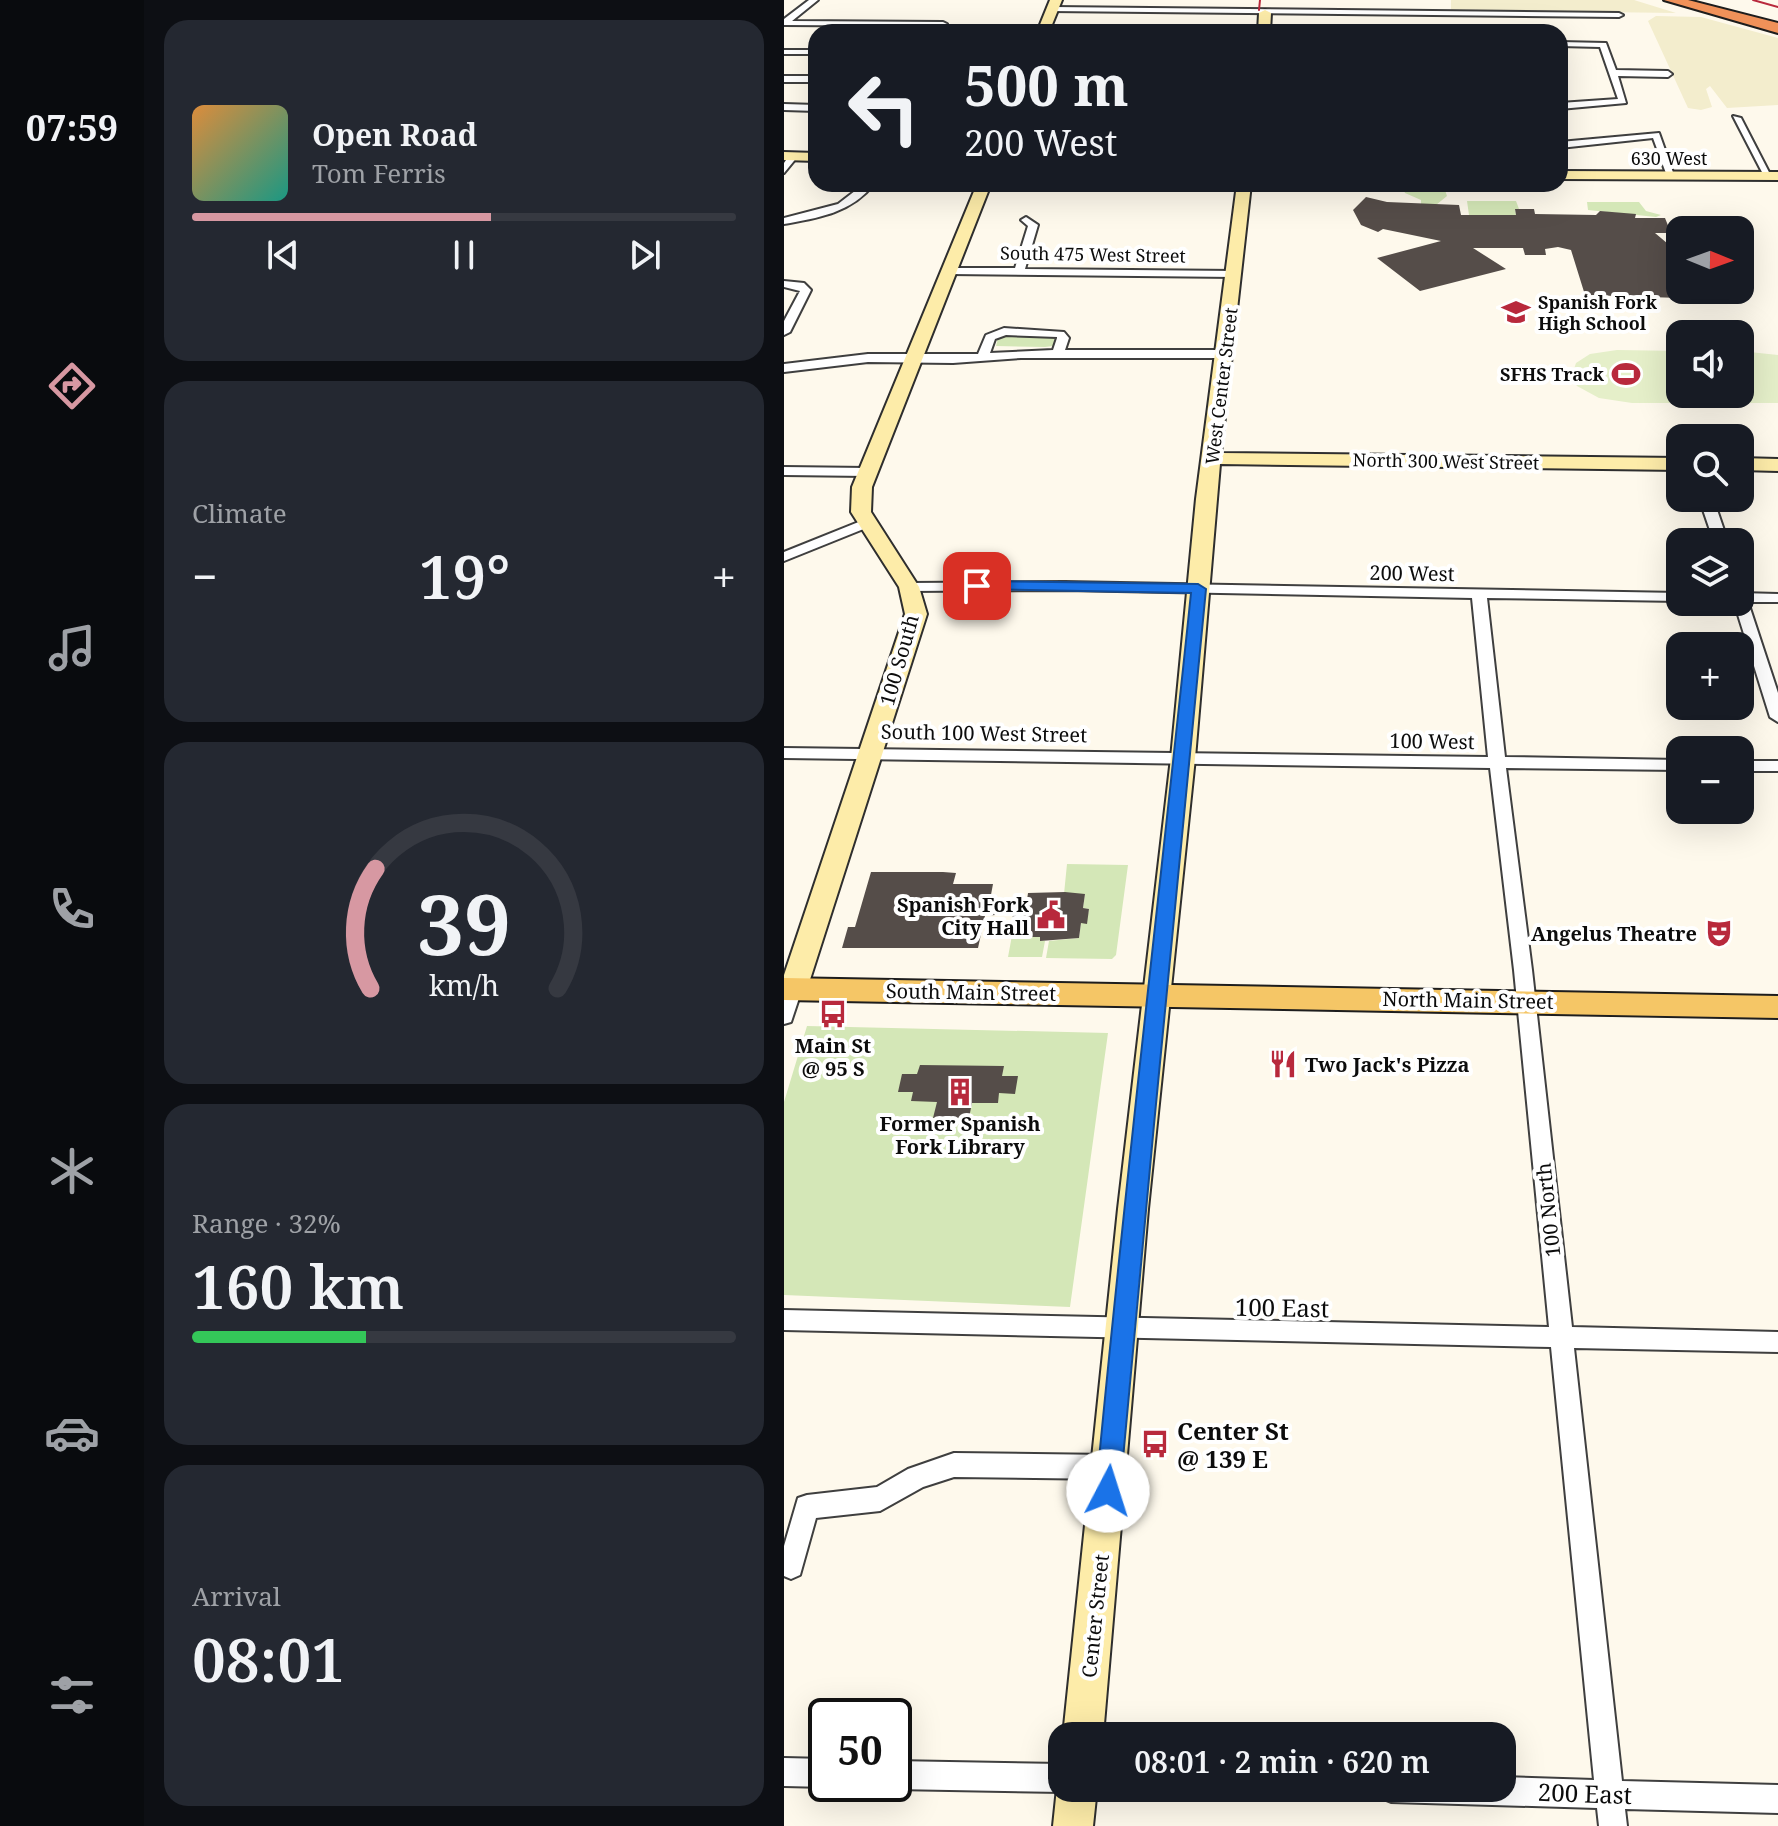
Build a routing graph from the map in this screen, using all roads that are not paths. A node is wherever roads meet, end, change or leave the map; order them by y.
1 (814, 0) edge
2 (1155, 0) edge
3 (1319, 0) edge
4 (1671, 0) edge
5 (1703, 0) edge
6 (1055, 4) edge
7 (1153, 10) junction
8 (1265, 13) junction
9 (1319, 13) junction
10 (1428, 13) junction
11 (1619, 15) dead end
12 (1778, 20) edge
13 (784, 23) edge
14 (815, 24) edge
15 (1046, 24) edge
16 (1264, 24) edge
17 (1429, 24) edge
18 (1778, 28) edge
19 (1568, 44) edge
20 (784, 52) edge
21 (808, 52) edge
22 (1613, 73) junction
23 (1668, 74) dead end
24 (784, 79) edge
25 (808, 79) edge
26 (1568, 105) edge
27 (784, 107) edge
28 (808, 108) edge
29 (1736, 118) dead end
30 (1568, 144) edge
31 (788, 156) edge
32 (808, 157) edge
33 (784, 170) edge
34 (1568, 175) edge
35 (1672, 176) junction
36 (1773, 176) edge
37 (860, 192) edge
38 (981, 192) edge
39 (1243, 192) edge
40 (1026, 220) dead end
41 (784, 221) edge
42 (950, 271) junction
43 (1019, 272) junction
44 (1235, 274) junction
45 (784, 284) edge
46 (784, 332) edge
47 (1058, 354) junction
48 (1226, 354) junction
49 (983, 357) junction
50 (914, 358) junction
51 (784, 368) edge
52 (1212, 458) junction
53 (1666, 464) edge
54 (1754, 464) edge
55 (1778, 465) edge
56 (784, 471) edge
57 (867, 472) junction
58 (866, 523) junction
59 (784, 557) edge
60 (909, 587) junction
61 (1198, 589) junction
62 (1479, 594) junction
63 (1666, 597) edge
64 (1754, 598) edge
65 (1778, 598) edge
66 (1746, 616) edge
67 (1778, 717) edge
68 (784, 753) edge
69 (869, 754) junction
70 (1183, 758) junction
71 (1499, 763) junction
72 (1666, 765) edge
73 (1754, 766) edge
74 (1778, 766) edge
75 (1158, 995) junction
76 (787, 998) edge
77 (1526, 1000) junction
78 (1778, 1007) edge
79 (784, 1320) edge
80 (1123, 1327) junction
81 (1562, 1337) junction
82 (1778, 1342) edge
83 (1110, 1467) junction
84 (791, 1566) dead end
85 (1084, 1722) edge
86 (784, 1772) edge
87 (808, 1773) edge
88 (912, 1775) edge
89 (1048, 1778) edge
90 (1516, 1791) edge
91 (1610, 1793) junction
92 (1778, 1799) edge
93 (1076, 1802) edge
94 (1073, 1826) edge
95 (1613, 1826) edge

1 - 13 street
2 - 7 street
3 - 9 street
4 - 18 highway
5 - 12 highway
6 - 7 street
6 - 15 street
7 - 8 street
8 - 9 street
8 - 16 street
9 - 10 street
10 - 11 street
10 - 17 street
13 - 14 street
19 - 22 street
20 - 21 street
22 - 23 street
22 - 26 street
24 - 25 street
27 - 28 street
29 - 36 street
30 - 35 street
31 - 32 street
31 - 33 street
34 - 35 street, 630 West
35 - 36 street, 630 West
37 - 41 street
38 - 42 street
39 - 44 street, West Center Street
40 - 43 street
42 - 43 street, South 475 West Street
42 - 50 street
43 - 44 street, South 475 West Street
44 - 48 street, West Center Street
45 - 46 street
47 - 48 street
47 - 49 street
47 - 49 street
48 - 52 street, West Center Street
49 - 50 street
50 - 51 street
50 - 57 street
52 - 53 street, North 300 West Street
52 - 61 street, West Center Street
54 - 55 street
56 - 57 street
57 - 58 street
58 - 59 street
58 - 60 street, 100 South
60 - 61 street, 200 West
60 - 69 street, 100 South
61 - 62 street, 200 West
61 - 70 street, Center Street
62 - 63 street, 200 West
62 - 71 street, 100 North
64 - 65 street
66 - 67 street
68 - 69 street, South 100 West Street
69 - 70 street, South 100 West Street
69 - 76 street, 100 South
70 - 71 street, 100 West
70 - 75 street, Center Street
71 - 72 street, 100 West
71 - 77 street, 100 North
73 - 74 street
75 - 76 main road, South Main Street
75 - 77 main road, North Main Street
75 - 80 street, Center Street
77 - 78 main road, North Main Street
77 - 81 street, 100 North
79 - 80 street, 100 East
80 - 81 street, 100 East
80 - 83 street, Center Street
81 - 82 street, 100 East
81 - 91 street, 100 North
83 - 84 street
83 - 85 street, Center Street
86 - 87 street
88 - 89 street
90 - 91 street, 200 East
91 - 92 street, 200 East
91 - 95 street, 100 North
93 - 94 street

